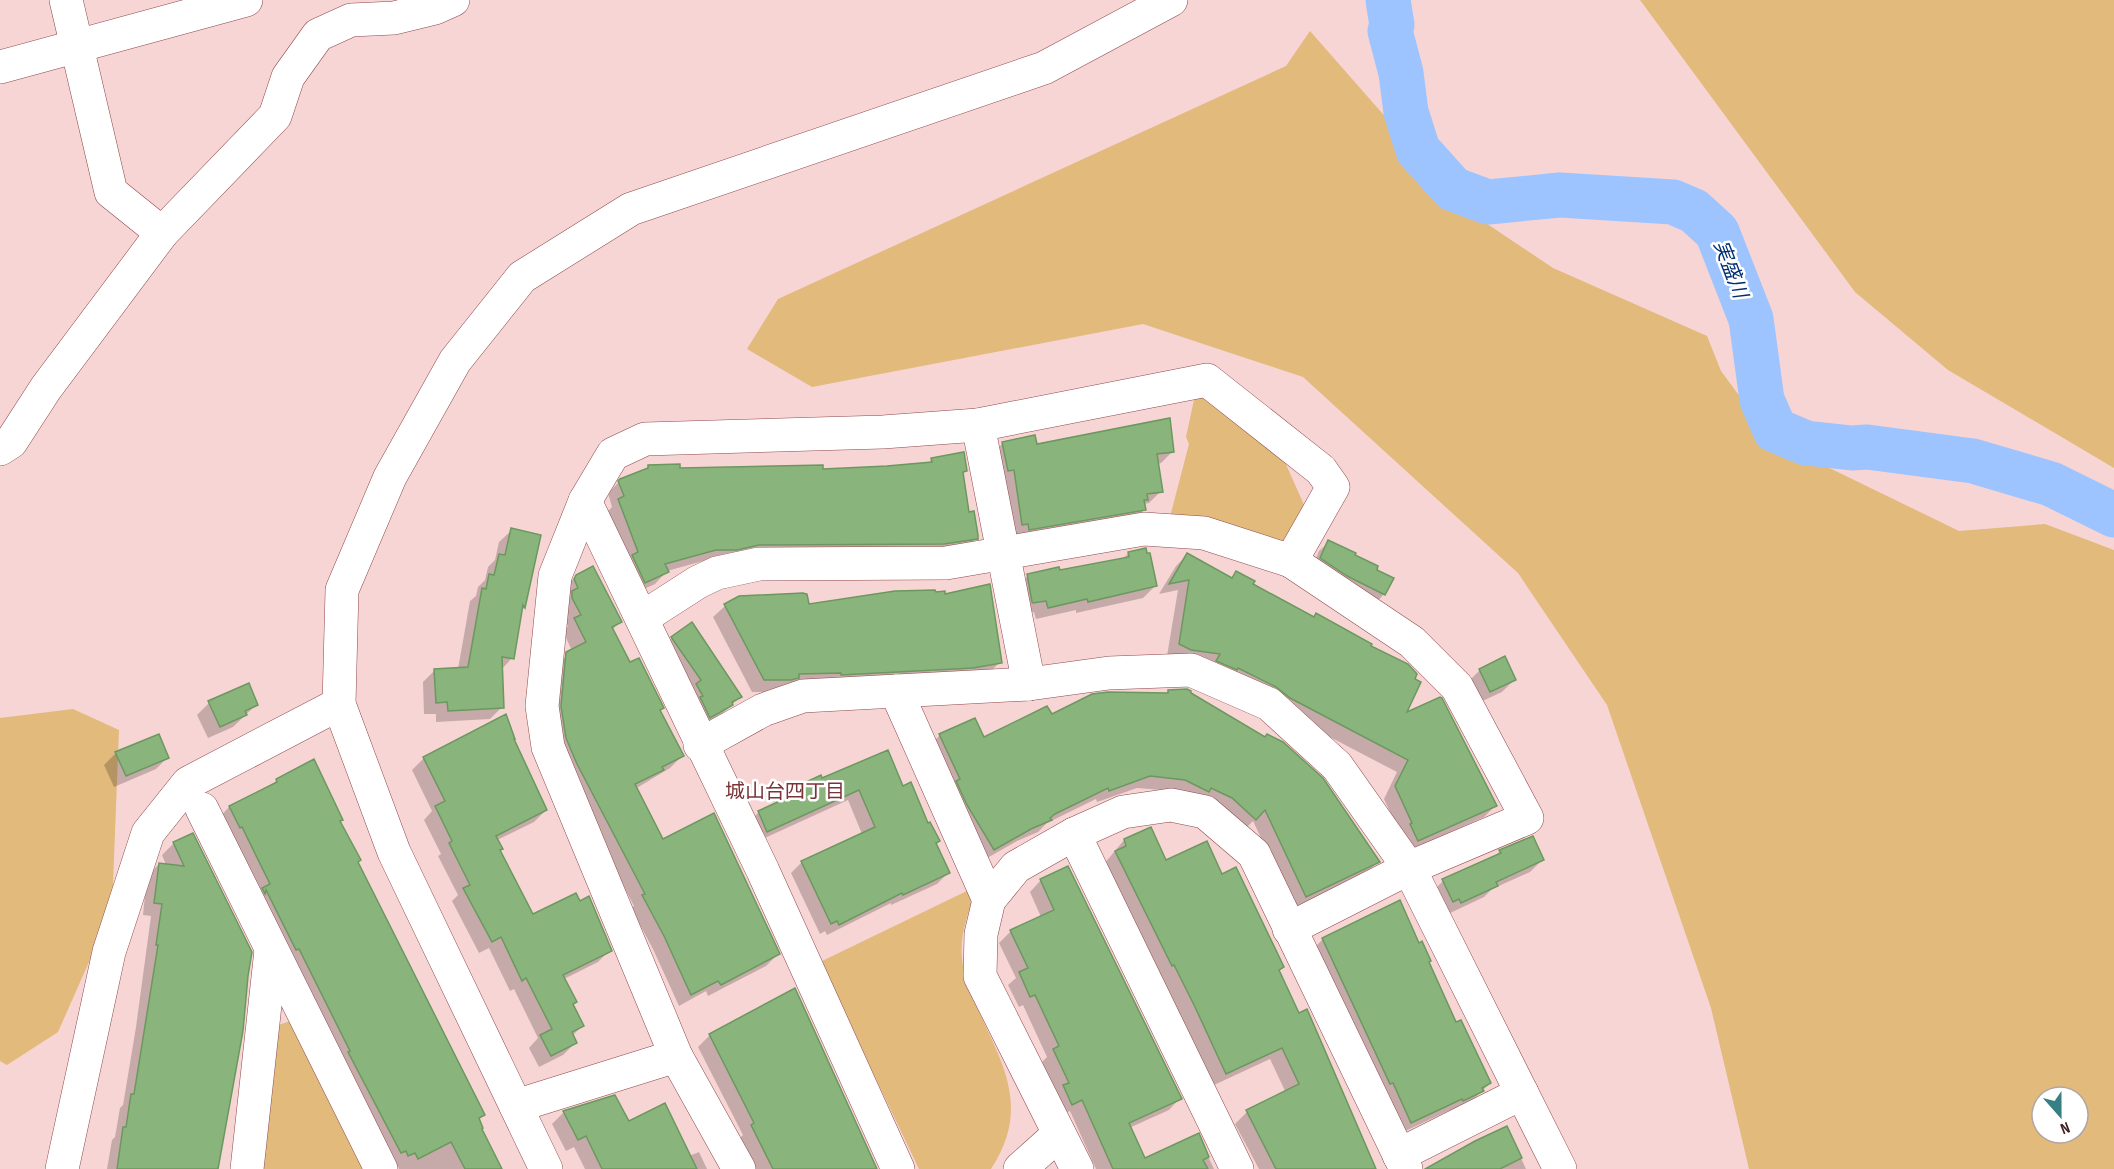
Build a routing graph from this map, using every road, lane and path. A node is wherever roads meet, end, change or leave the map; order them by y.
1 (66, 0) edge
2 (246, 0) edge
3 (453, 0) edge
4 (1171, 0) edge
5 (77, 46) junction
6 (0, 67) edge
7 (162, 233) junction
8 (978, 425) junction
9 (0, 449) edge
10 (585, 501) junction
11 (1003, 552) junction
12 (1291, 561) junction
13 (642, 618) junction
14 (1029, 684) junction
15 (896, 691) junction
16 (339, 704) junction
17 (700, 745) junction
18 (202, 809) dead end
19 (1074, 834) junction
20 (1410, 868) junction
21 (989, 900) junction
22 (1289, 929) junction
23 (271, 950) junction
24 (676, 1056) junction
25 (1522, 1094) junction
26 (516, 1106) junction
27 (1059, 1134) junction
28 (1402, 1162) edge
29 (62, 1169) edge
30 (247, 1169) edge
31 (381, 1169) edge
32 (546, 1169) edge
33 (739, 1169) edge
34 (898, 1169) edge
35 (1020, 1169) edge
36 (1077, 1169) edge
37 (1237, 1169) edge
38 (1560, 1169) edge

1 - 5 street
2 - 5 street
3 - 7 street
4 - 16 street
5 - 6 street
5 - 7 street
7 - 9 street
8 - 10 street
8 - 11 street
8 - 12 street
10 - 13 street
10 - 24 street
11 - 12 street
11 - 13 street
11 - 14 street
12 - 20 street
13 - 17 street
14 - 15 street
14 - 20 street
15 - 17 street
15 - 21 street
16 - 26 street
16 - 29 street
17 - 34 street
18 - 23 street
19 - 21 street
19 - 22 street
19 - 37 street
20 - 22 street
20 - 25 street
21 - 27 street
22 - 28 street
23 - 30 street
23 - 31 street
24 - 26 street
24 - 33 street
25 - 28 street
25 - 38 street
26 - 32 street
27 - 35 street
27 - 36 street

